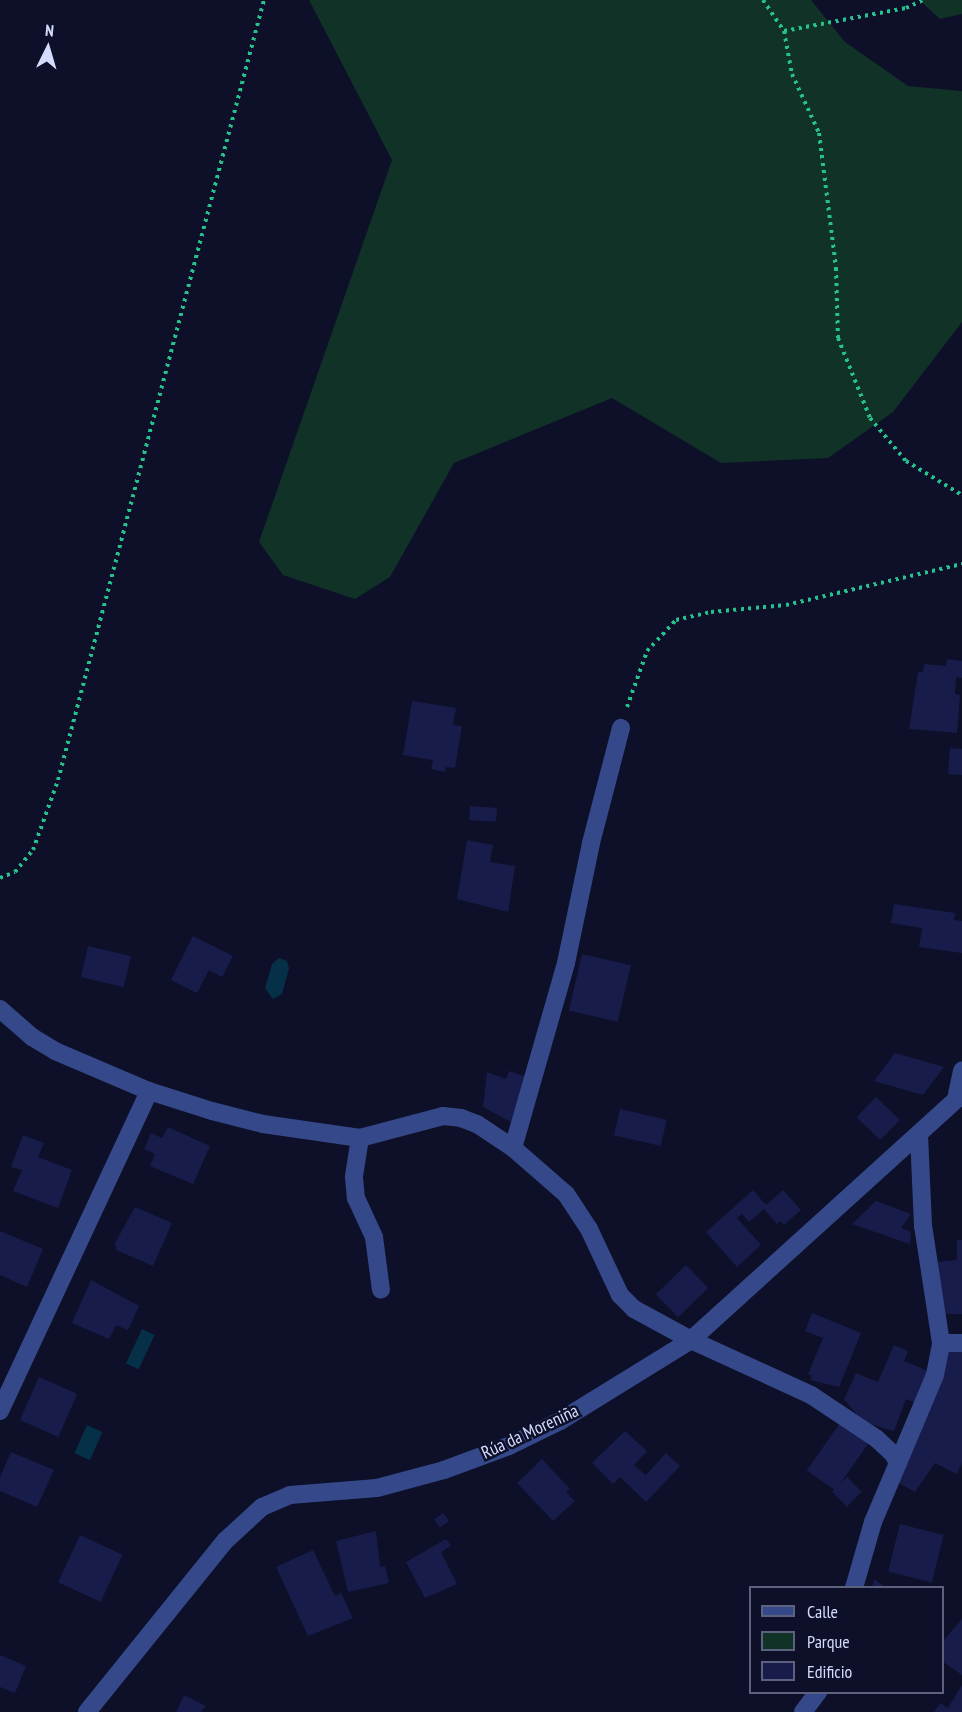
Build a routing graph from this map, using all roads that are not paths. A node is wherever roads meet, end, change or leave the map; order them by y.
1 (621, 728) road end
2 (0, 1009) edge
3 (962, 1071) edge
4 (149, 1090) junction
5 (959, 1096) edge
6 (918, 1134) junction
7 (360, 1138) junction
8 (513, 1148) junction
9 (381, 1290) dead end
10 (691, 1340) junction
11 (941, 1343) junction
12 (962, 1343) edge
13 (0, 1411) edge
14 (898, 1463) junction
15 (854, 1586) edge
16 (816, 1694) edge
17 (87, 1712) edge
18 (803, 1712) edge

1 - 8 street
2 - 4 street
3 - 5 street
4 - 7 street
4 - 13 street
5 - 6 street, Rúa da Moreniña
6 - 10 street, Rúa da Moreniña
6 - 11 street
7 - 8 street
7 - 9 street
8 - 10 street
10 - 14 street
10 - 17 street, Rúa da Moreniña
11 - 12 street
11 - 14 street
14 - 15 street
16 - 18 street

